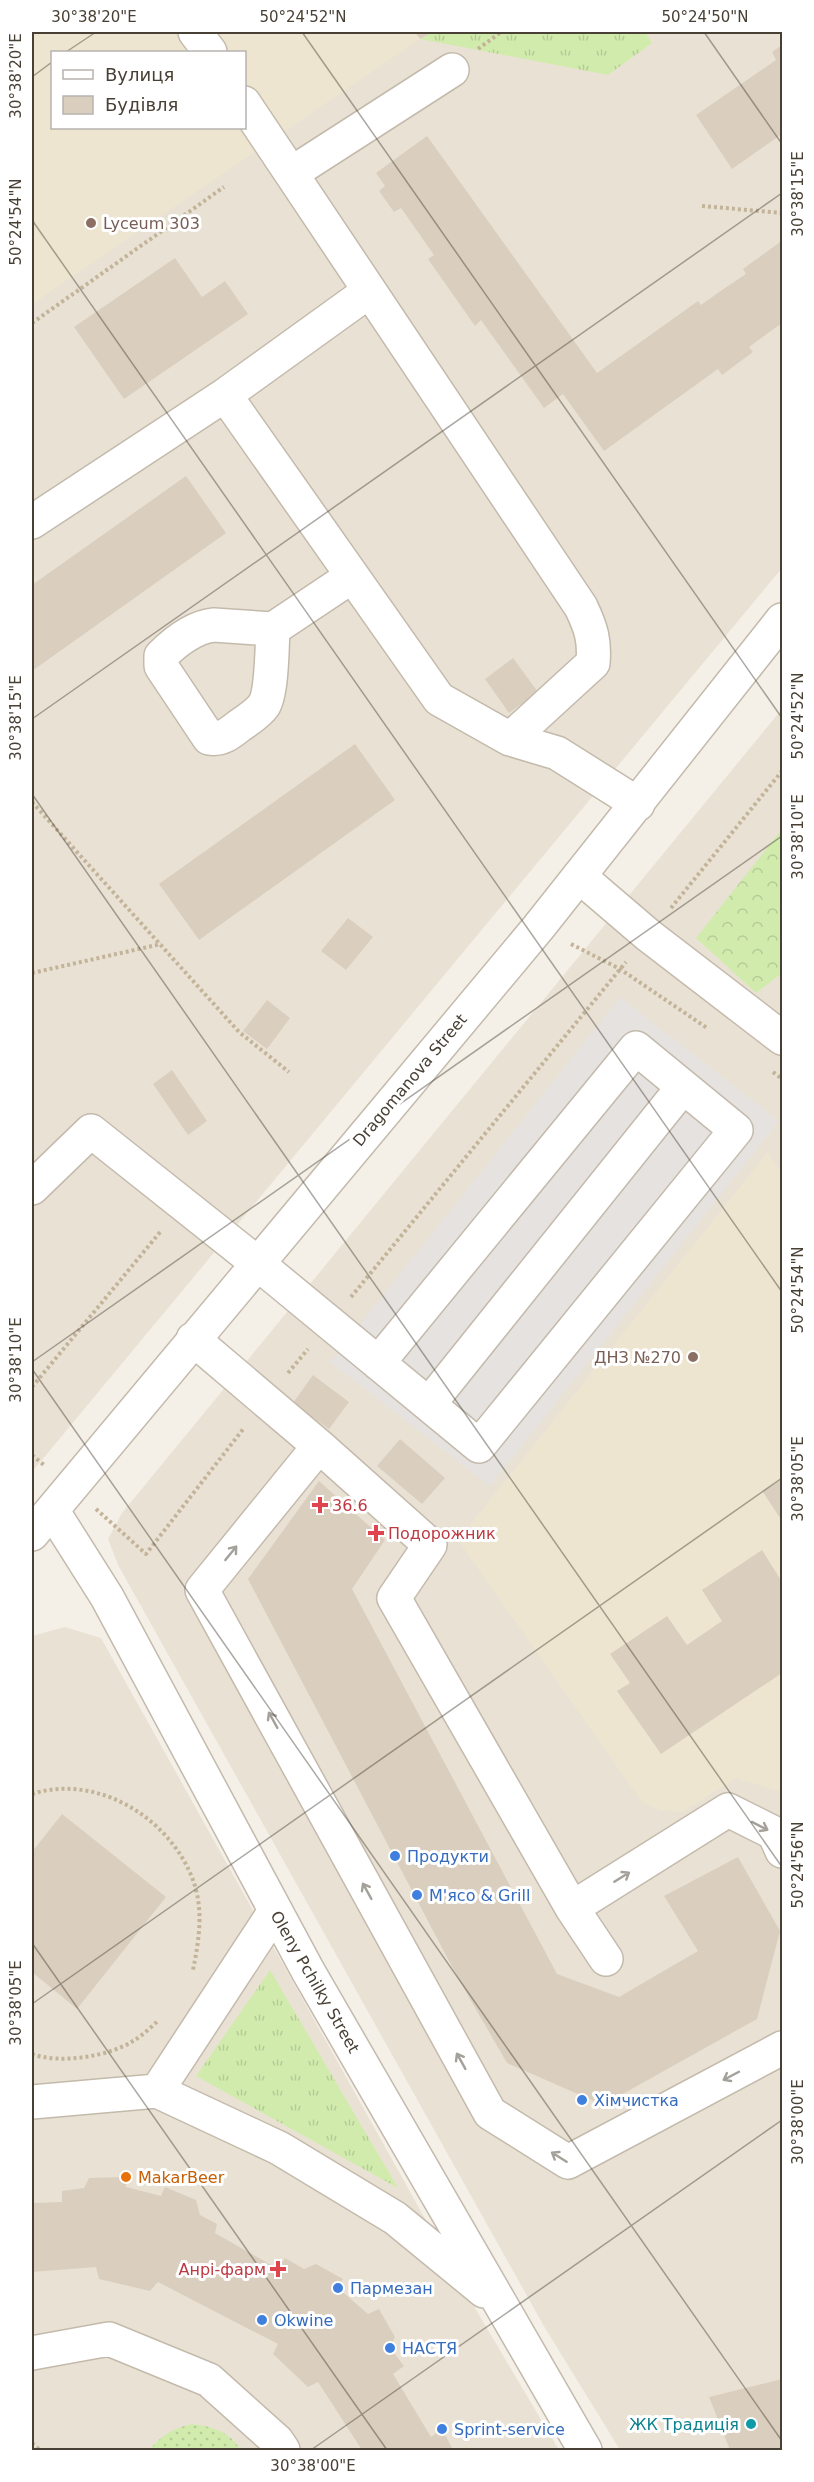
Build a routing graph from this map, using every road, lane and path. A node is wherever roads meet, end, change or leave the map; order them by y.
1 (195, 32) edge
2 (209, 51) edge
3 (453, 70) dead end
4 (246, 106) edge
5 (292, 173) junction
6 (224, 187) dead end
7 (702, 206) dead end
8 (783, 213) edge
9 (368, 292) junction
10 (32, 323) edge
11 (225, 395) junction
12 (32, 522) edge
13 (351, 577) junction
14 (783, 620) edge
15 (273, 629) dead end
16 (510, 739) junction
17 (783, 771) edge
18 (32, 802) edge
19 (638, 804) junction
20 (579, 876) junction
21 (538, 927) junction
22 (648, 935) junction
23 (162, 944) junction
24 (620, 969) junction
25 (32, 973) edge
26 (716, 1034) dead end
27 (783, 1038) edge
28 (763, 1065) dead end
29 (289, 1072) dead end
30 (783, 1078) edge
31 (683, 1087) junction
32 (32, 1188) edge
33 (167, 1223) dead end
34 (257, 1263) junction
35 (349, 1299) dead end
36 (193, 1339) junction
37 (311, 1345) dead end
38 (378, 1363) junction
39 (32, 1387) edge
40 (266, 1400) junction
41 (429, 1404) junction
42 (318, 1446) junction
43 (32, 1455) edge
44 (51, 1510) edge
45 (32, 1794) edge
46 (783, 1851) edge
47 (572, 1908) junction
48 (275, 1911) junction
49 (606, 1959) dead end
50 (192, 1972) dead end
51 (168, 2013) dead end
52 (783, 2048) edge
53 (32, 2054) edge
54 (157, 2091) junction
55 (32, 2102) edge
56 (500, 2304) junction
57 (32, 2354) edge
58 (32, 2443) edge
59 (40, 2451) edge
60 (283, 2451) edge
61 (585, 2451) edge

1 - 2 street
3 - 5 street
4 - 5 street
5 - 9 street
6 - 10 path
7 - 8 path
9 - 11 street
9 - 16 street
11 - 12 street
11 - 13 street
13 - 15 street
13 - 16 street
14 - 19 street, Dragomanova Street
16 - 19 street
17 - 22 path
18 - 23 path
19 - 20 street, Dragomanova Street
20 - 21 street, Dragomanova Street
20 - 22 street
21 - 24 path
21 - 34 street, Dragomanova Street
22 - 24 path
22 - 27 street
23 - 25 path
23 - 29 path
24 - 26 path
24 - 35 path
28 - 30 path
31 - 38 street
31 - 41 street
31 - 41 street
32 - 34 street
33 - 39 path
34 - 36 street, Dragomanova Street
34 - 38 street
36 - 40 street
36 - 44 street, Dragomanova Street
37 - 40 path
38 - 41 street
40 - 42 street
40 - 44 path
42 - 47 street
52 -> 42 street
43 - 44 path
44 - 48 street, Oleny Pchilky Street
45 - 50 path
47 -> 46 street
47 - 49 street
48 - 54 street
48 - 56 street, Oleny Pchilky Street
51 - 53 path
54 - 55 street
54 - 56 street
56 - 61 street, Oleny Pchilky Street
57 - 60 street
58 - 59 path

